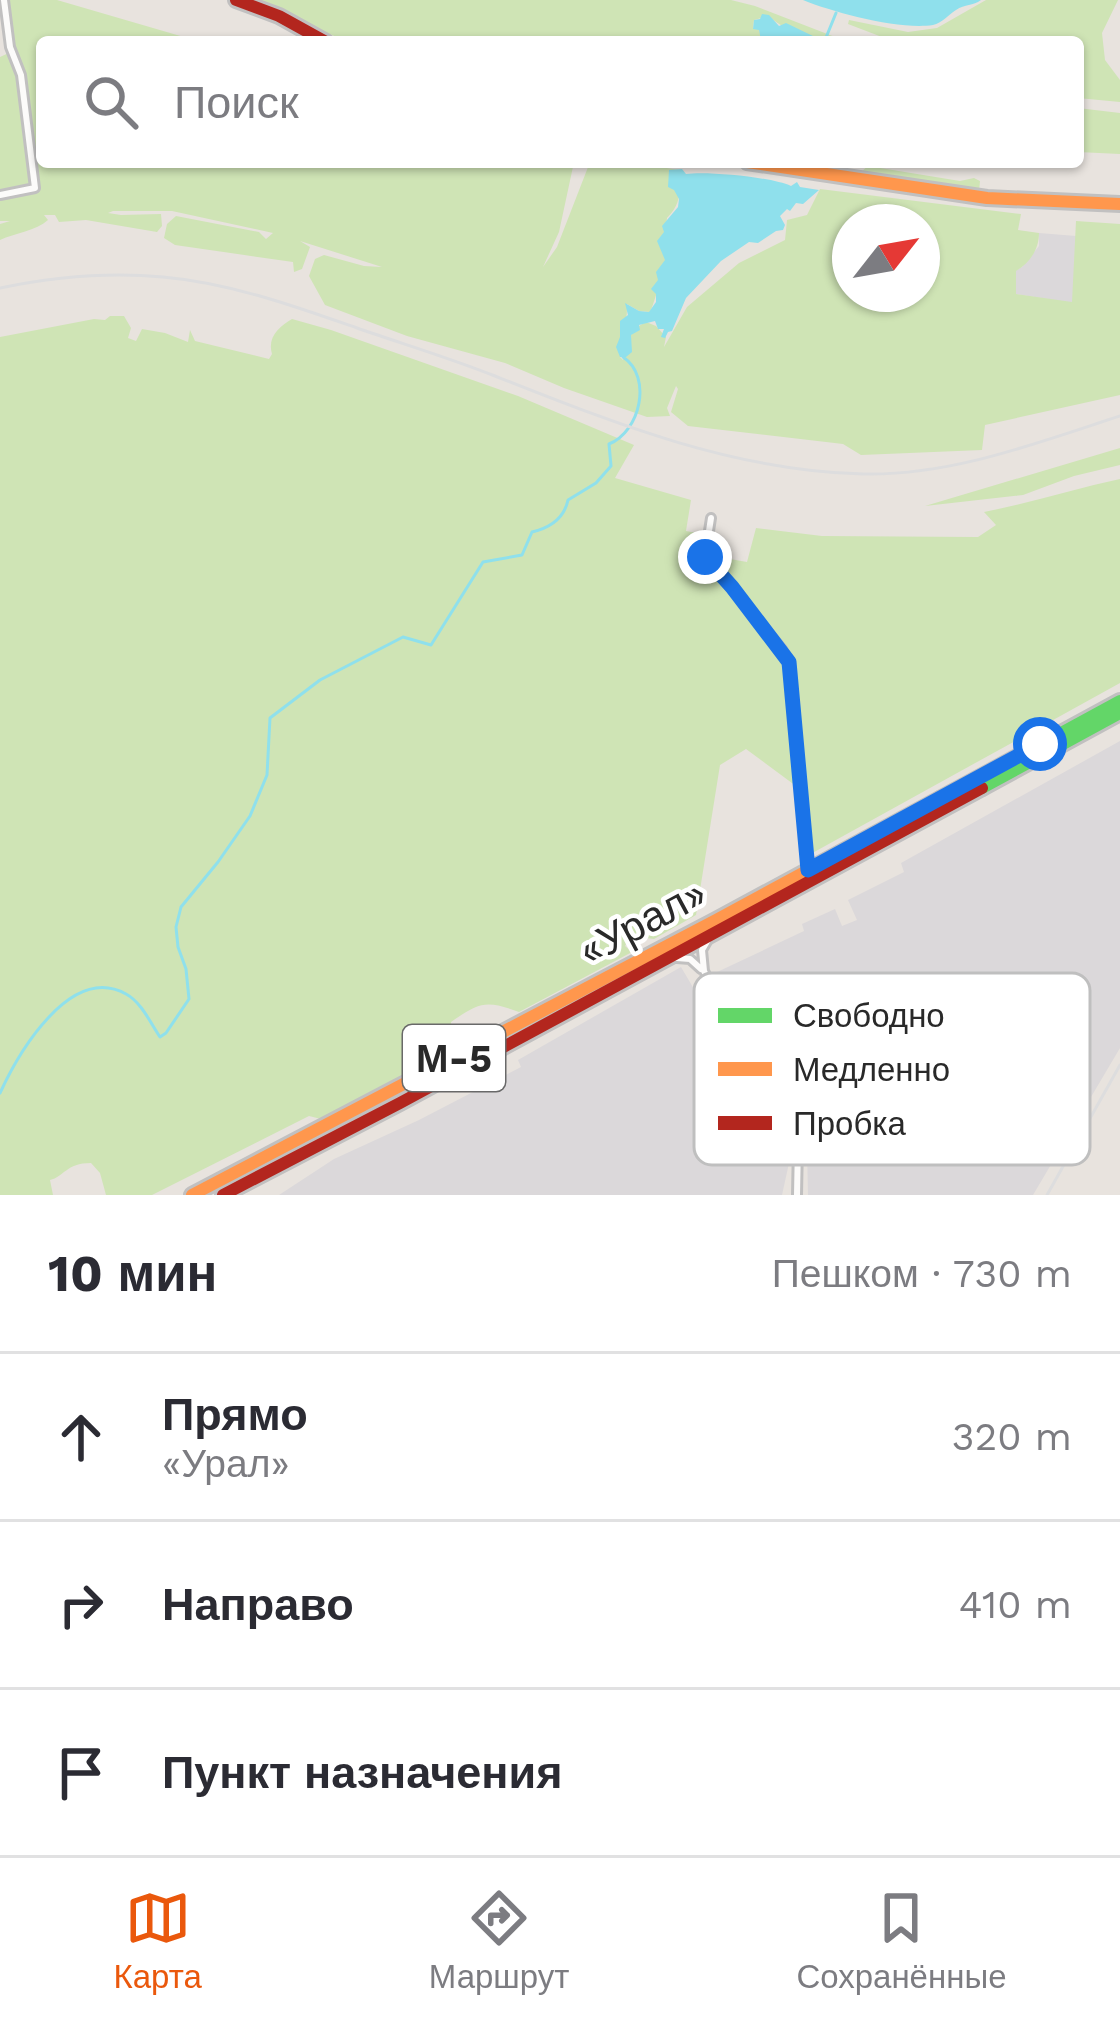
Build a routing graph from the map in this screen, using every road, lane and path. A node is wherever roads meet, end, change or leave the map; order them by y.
1 (4, 0) edge
2 (236, 0) edge
3 (315, 36) edge
4 (10, 47) junction
5 (0, 51) edge
6 (788, 168) edge
7 (0, 195) edge
8 (1120, 204) edge
9 (710, 518) dead end
10 (1120, 701) edge
11 (1120, 716) edge
12 (808, 870) junction
13 (714, 933) junction
14 (658, 963) junction
15 (704, 971) joint
16 (798, 1165) edge
17 (192, 1195) edge
18 (223, 1195) edge
19 (797, 1195) edge

1 - 4 street
2 - 3 main road
4 - 5 street
4 - 7 street
6 - 8 main road
9 - 12 street
10 - 12 main road, «Урал» / М-5
11 - 13 main road, «Урал» / М-5
12 - 17 main road, «Урал» / М-5
13 - 14 main road, «Урал» / М-5
13 - 15 street
14 - 15 street
14 - 18 main road, «Урал» / М-5
16 - 19 street

